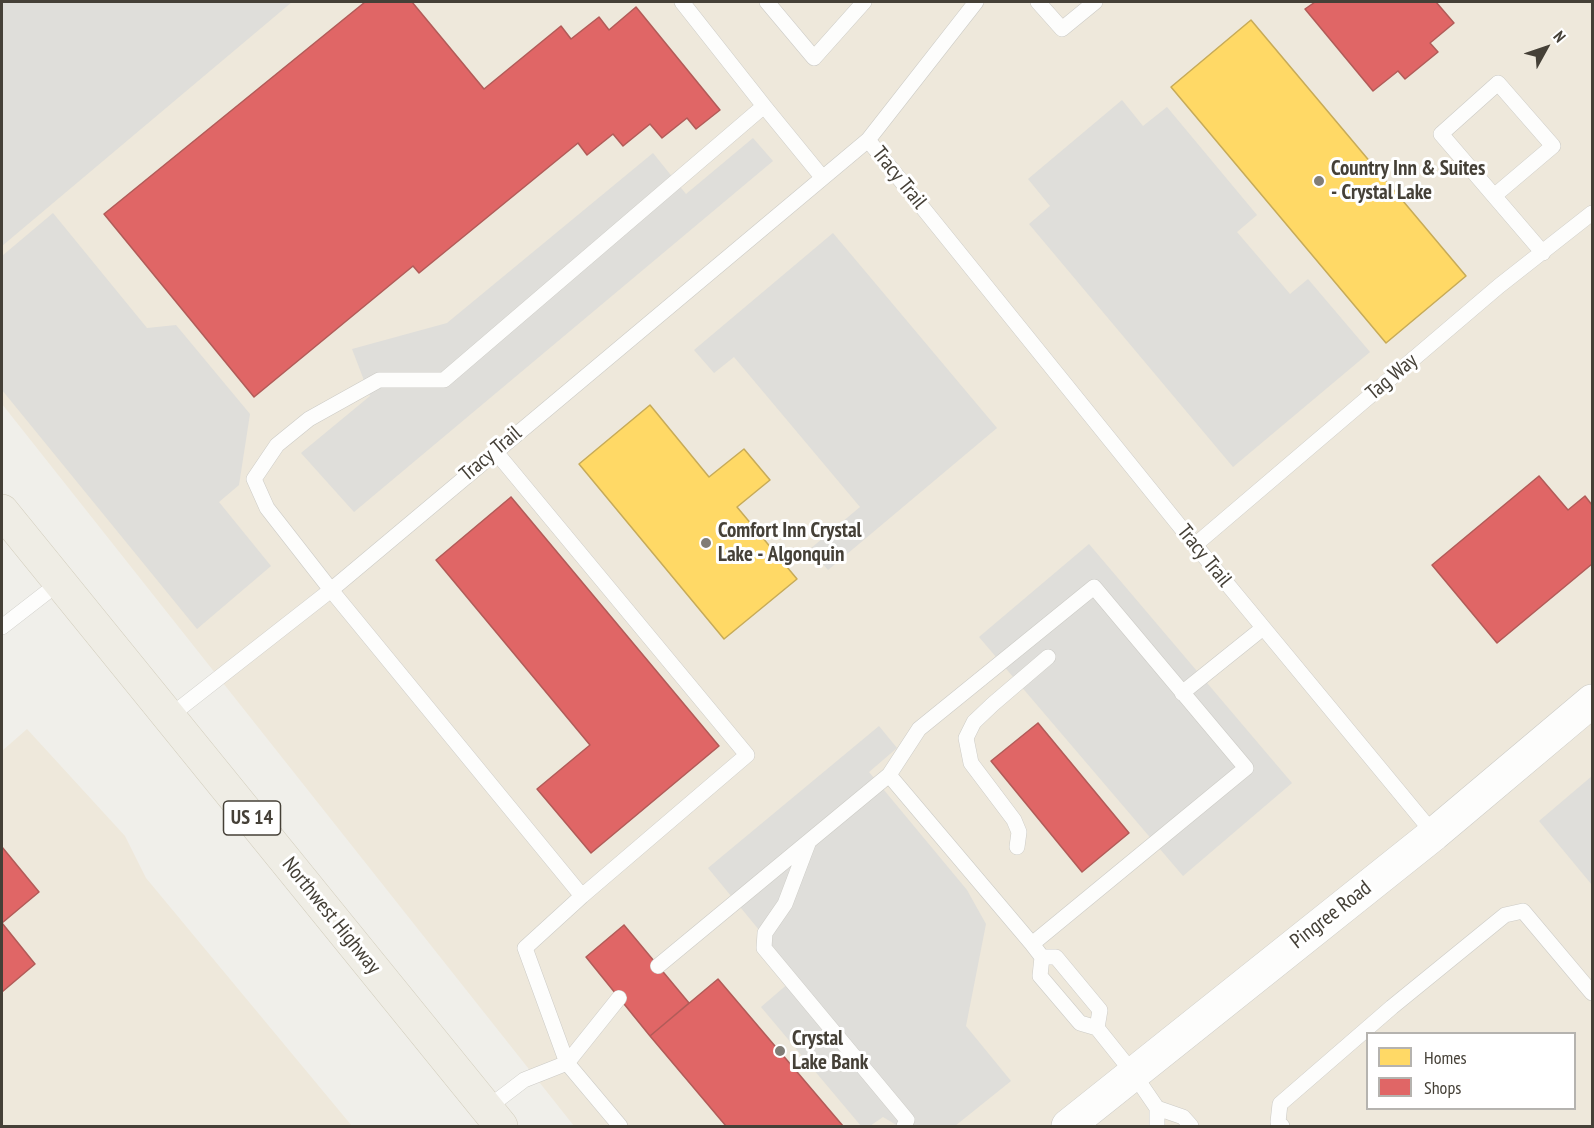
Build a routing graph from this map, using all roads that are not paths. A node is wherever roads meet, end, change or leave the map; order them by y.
1 (682, 2) edge
2 (767, 2) edge
3 (864, 2) edge
4 (976, 2) edge
5 (1038, 2) edge
6 (1095, 2) edge
7 (764, 106) junction
8 (868, 140) junction
9 (822, 177) junction
10 (1494, 196) junction
11 (1593, 213) edge
12 (1543, 253) junction
13 (495, 451) junction
14 (2, 510) edge
15 (1195, 545) junction
16 (60, 582) junction
17 (331, 590) junction
18 (2, 627) edge
19 (1263, 628) junction
20 (1048, 657) dead end
21 (1182, 693) junction
22 (1593, 701) edge
23 (170, 716) junction
24 (889, 776) junction
25 (1434, 834) junction
26 (809, 841) junction
27 (1017, 847) dead end
28 (582, 896) junction
29 (1037, 951) junction
30 (658, 966) dead end
31 (1593, 993) edge
32 (619, 998) dead end
33 (1097, 1028) junction
34 (567, 1063) junction
35 (1132, 1073) junction
36 (1157, 1108) junction
37 (494, 1118) edge
38 (620, 1126) edge
39 (904, 1126) edge
40 (1068, 1126) edge
41 (1157, 1126) edge
42 (1191, 1126) edge
43 (1282, 1126) edge

1 - 7 lane
2 - 3 lane
4 - 8 lane
5 - 6 lane
7 - 9 lane
7 - 17 lane
8 - 9 lane, Tracy Trail
8 - 15 lane, Tracy Trail
9 - 13 lane, Tracy Trail
10 - 10 lane
10 - 12 lane
11 - 12 lane, Tag Way
12 - 15 lane, Tag Way
13 - 17 lane, Tracy Trail
13 - 28 lane
14 - 16 main road, Northwest Highway / US 14
15 - 19 lane, Tracy Trail
16 - 18 lane
16 - 23 main road, Northwest Highway / US 14
17 - 23 lane, Tracy Trail
17 - 28 lane
19 - 21 lane
19 - 25 lane, Tracy Trail
20 - 27 lane
21 - 24 lane
21 - 29 lane
22 - 25 street, Pingree Road
23 - 37 main road, Northwest Highway / US 14
24 - 26 lane
24 - 29 lane
25 - 35 street, Pingree Road
26 - 30 lane
26 - 39 lane
28 - 34 lane
29 - 33 lane
29 - 33 lane
31 - 43 lane
32 - 34 lane
33 - 35 lane
34 - 37 lane
34 - 38 lane
35 - 36 lane
35 - 40 street, Pingree Road
36 - 41 lane
36 - 42 lane

